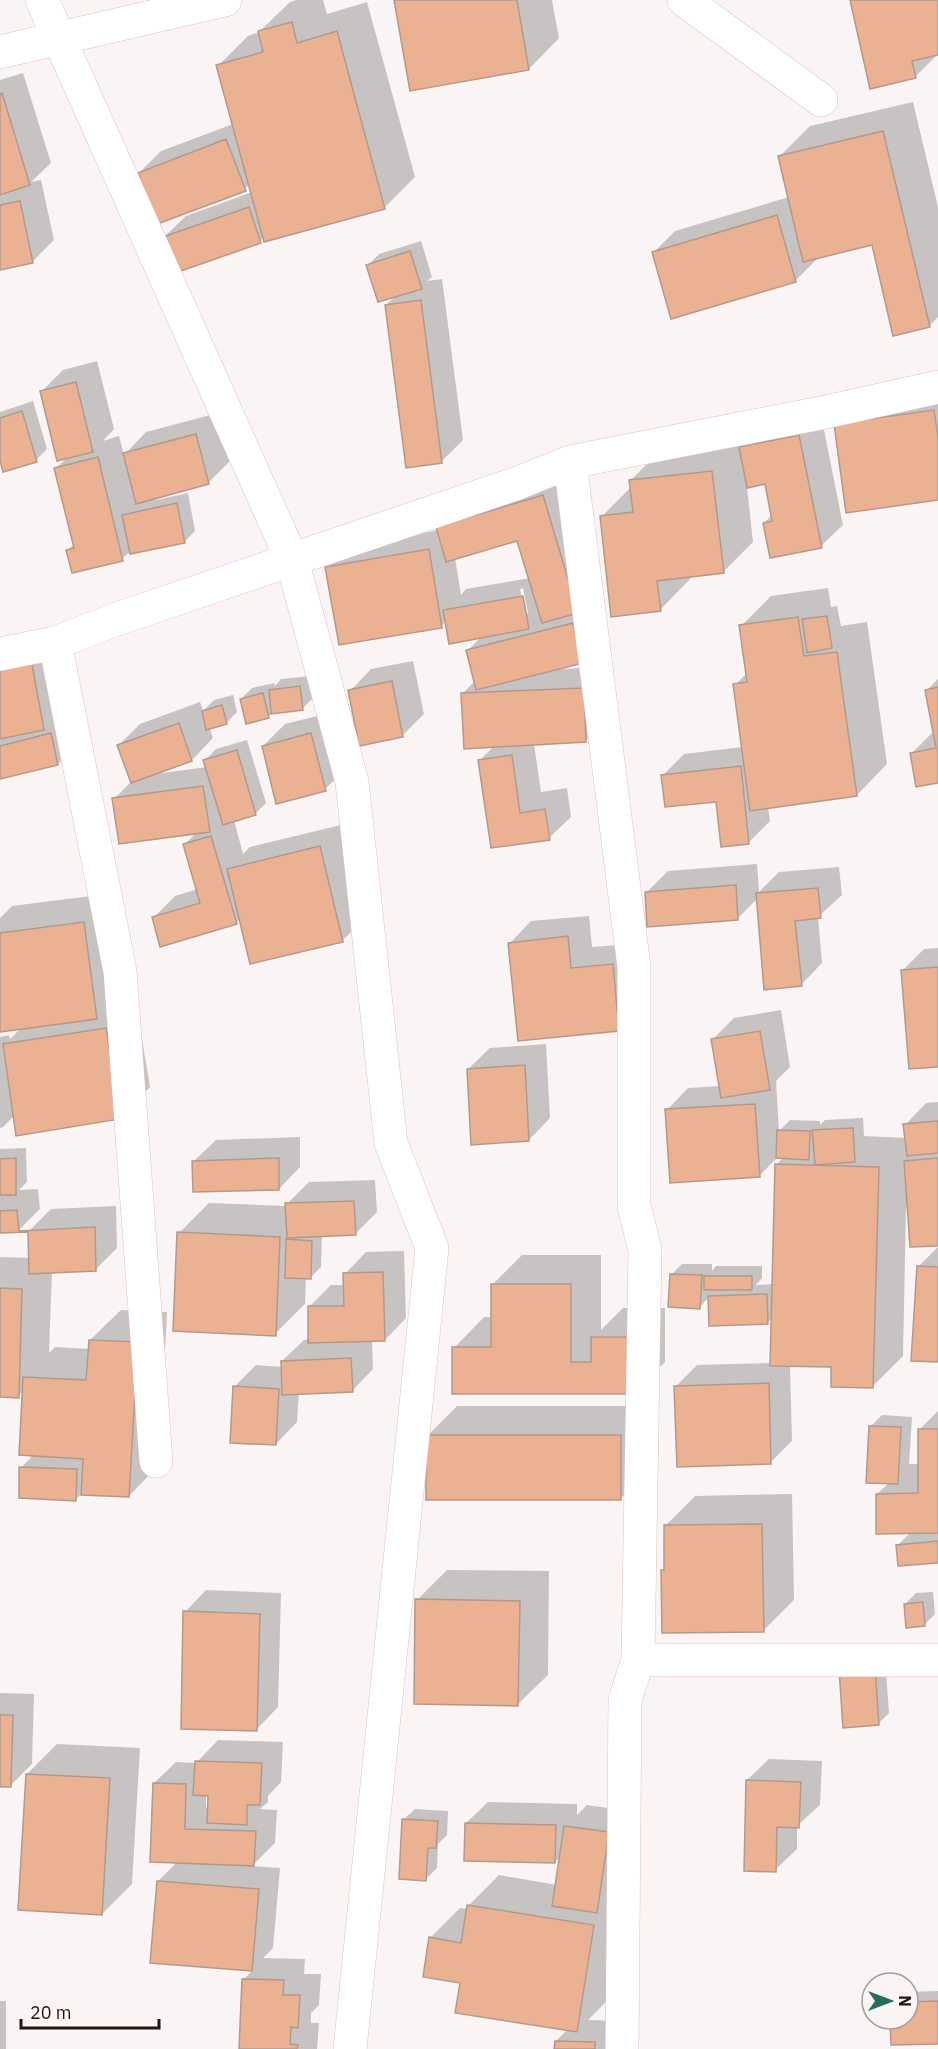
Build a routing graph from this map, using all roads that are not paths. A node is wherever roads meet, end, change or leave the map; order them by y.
1 (42, 0) edge
2 (225, 0) edge
3 (684, 0) edge
4 (60, 38) junction
5 (0, 52) edge
6 (821, 100) dead end
7 (938, 387) edge
8 (570, 462) junction
9 (292, 560) junction
10 (55, 643) junction
11 (0, 654) edge
12 (156, 1461) dead end
13 (638, 1660) junction
14 (938, 1660) edge
15 (350, 2049) edge
16 (622, 2049) edge

1 - 4 street
2 - 4 street
3 - 6 street
4 - 5 street
4 - 9 street
7 - 8 street
8 - 9 street
8 - 13 street
9 - 10 street
9 - 15 street
10 - 11 street
10 - 12 street
13 - 14 street
13 - 16 street

